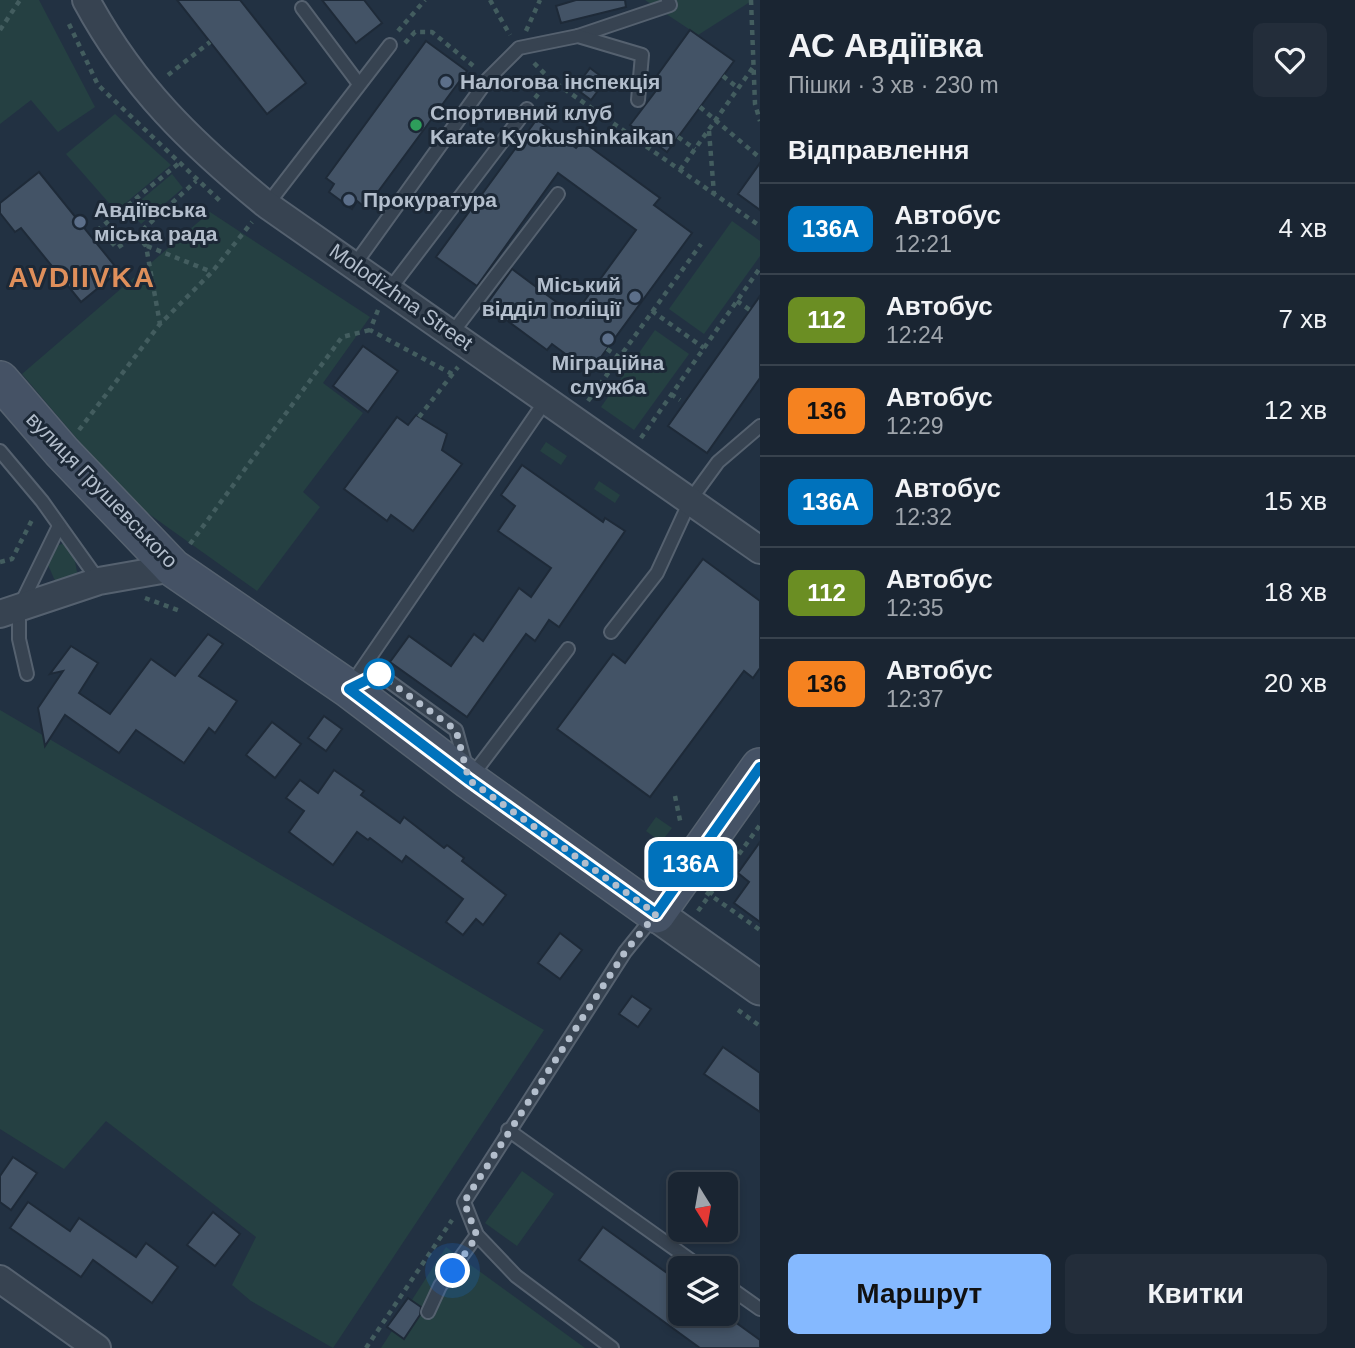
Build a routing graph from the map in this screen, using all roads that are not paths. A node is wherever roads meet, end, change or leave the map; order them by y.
1 (86, 0) edge
2 (668, 0) edge
3 (302, 8) dead end
4 (578, 36) junction
5 (390, 45) road end
6 (359, 84) junction
7 (638, 100) dead end
8 (527, 109) dead end
9 (558, 194) dead end
10 (267, 205) junction
11 (355, 264) junction
12 (390, 289) junction
13 (462, 340) junction
14 (0, 380) edge
15 (547, 400) junction
16 (760, 426) edge
17 (0, 451) edge
18 (691, 499) junction
19 (58, 526) junction
20 (760, 550) edge
21 (173, 568) junction
22 (99, 581) junction
23 (10, 611) edge
24 (611, 632) dead end
25 (568, 649) dead end
26 (27, 674) dead end
27 (349, 689) junction
28 (760, 767) edge
29 (469, 780) junction
30 (669, 923) junction
31 (760, 988) edge
32 (508, 1130) junction
33 (477, 1236) junction
34 (685, 1256) edge
35 (0, 1279) edge
36 (738, 1293) edge
37 (760, 1309) edge
38 (428, 1312) dead end
39 (97, 1348) edge
40 (612, 1348) edge

1 - 10 street, Molodizhna Street
2 - 4 lane
3 - 6 lane
4 - 7 lane
4 - 11 lane
5 - 6 lane
6 - 10 lane
8 - 12 lane
9 - 13 lane
10 - 11 street, Molodizhna Street
11 - 12 street, Molodizhna Street
12 - 13 street, Molodizhna Street
13 - 15 street, Molodizhna Street
14 - 21 main road, вулиця Грушевського
15 - 18 street, Molodizhna Street
15 - 27 lane
16 - 18 lane
17 - 19 lane
18 - 20 street, Molodizhna Street
18 - 24 lane
19 - 22 lane
19 - 23 lane
21 - 22 street
21 - 27 main road, вулиця Грушевського
22 - 23 street
23 - 26 lane
25 - 29 lane
27 - 29 main road, вулиця Грушевського
28 - 30 main road
29 - 30 main road, вулиця Грушевського
30 - 31 street
30 - 32 lane
32 - 33 lane
32 - 34 lane
33 - 38 lane
33 - 40 lane
35 - 39 street
36 - 37 lane

